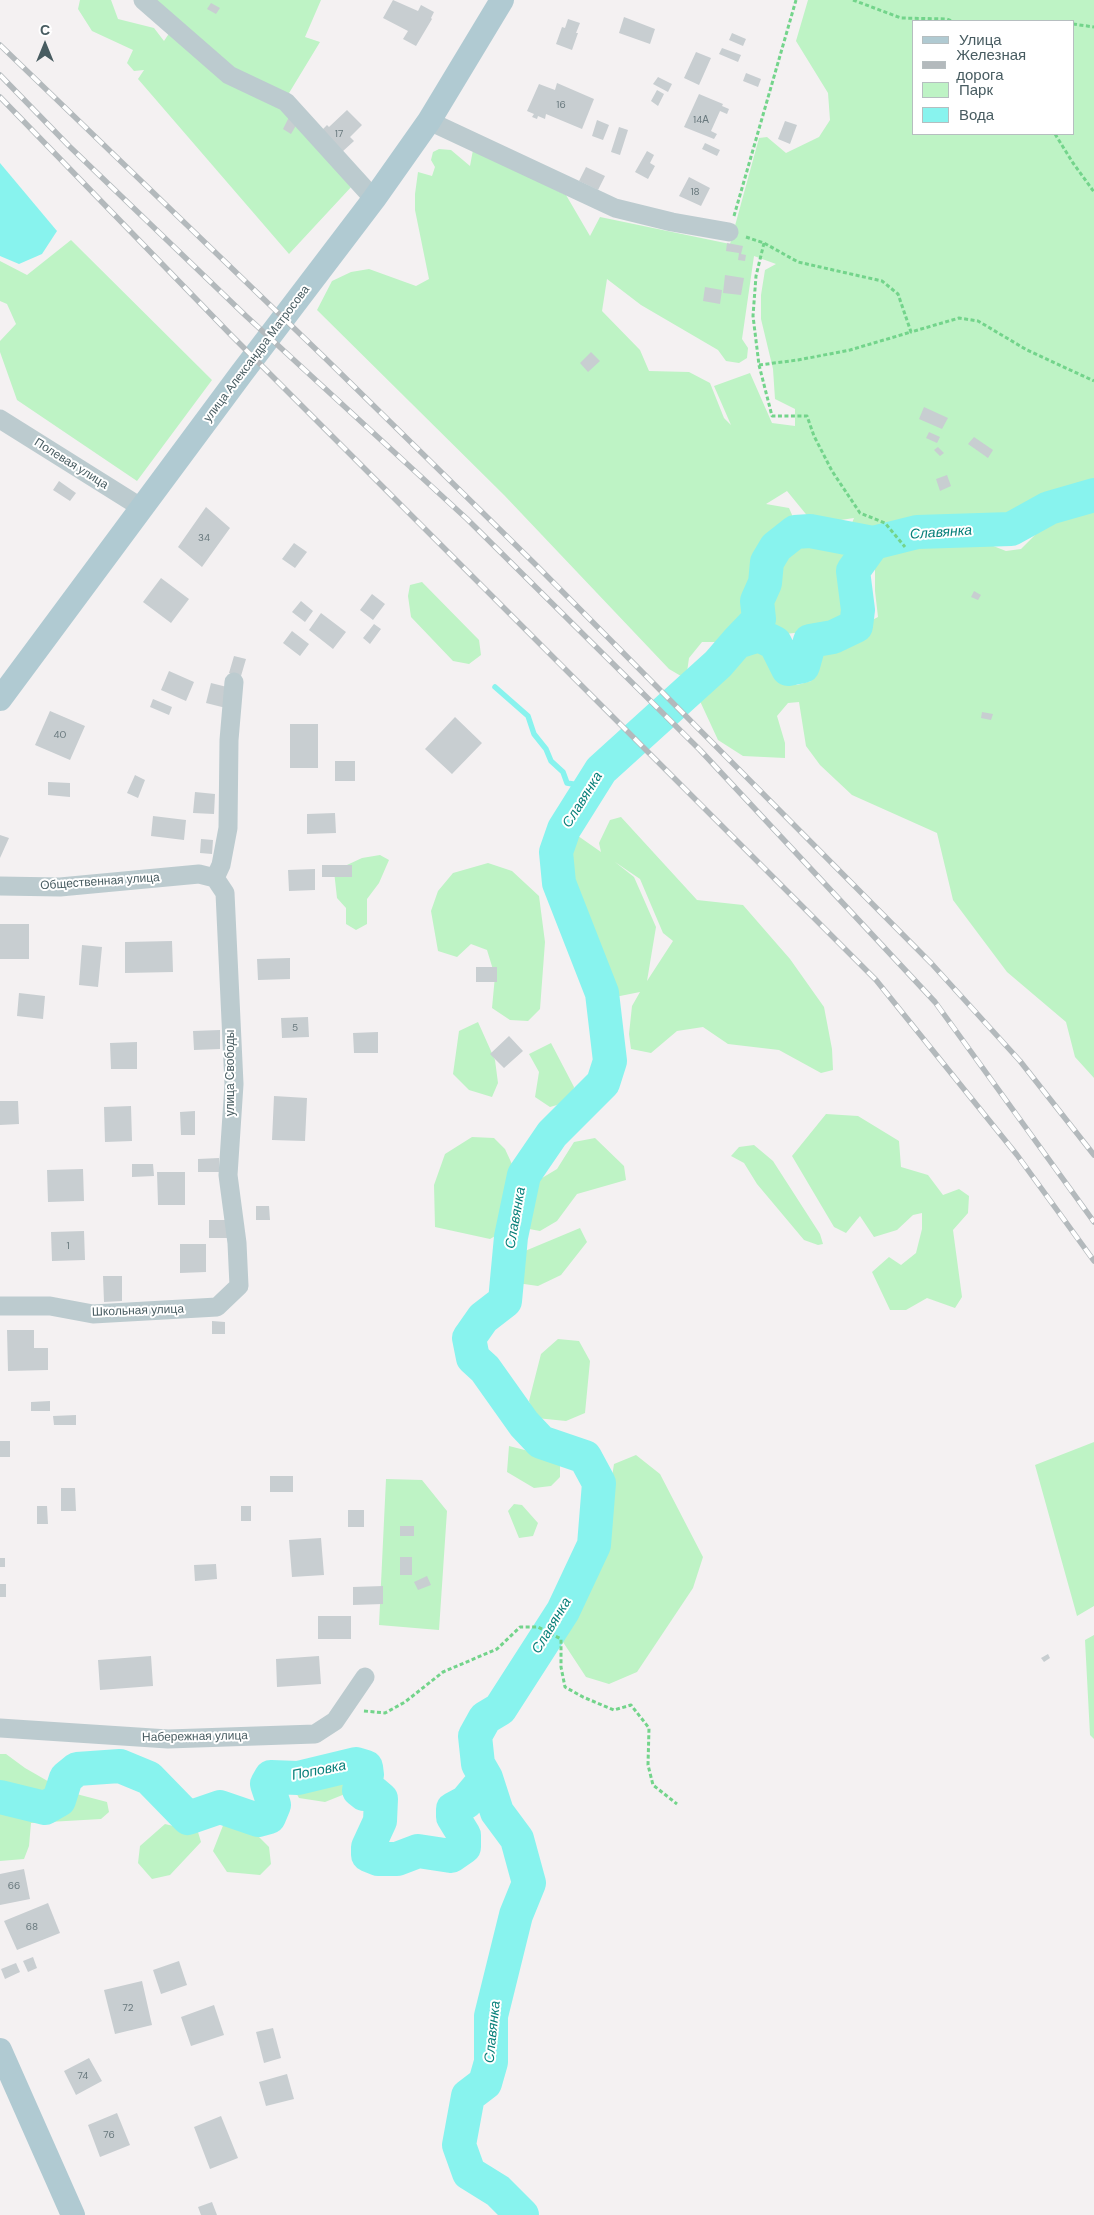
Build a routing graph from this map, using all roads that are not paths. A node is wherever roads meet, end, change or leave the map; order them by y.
1 (143, 0) edge
2 (502, 0) edge
3 (429, 120) junction
4 (374, 199) junction
5 (730, 232) road end
6 (0, 419) edge
7 (142, 508) junction
8 (234, 682) dead end
9 (0, 699) edge
10 (207, 876) junction
11 (0, 886) edge
12 (239, 1286) joint
13 (0, 1306) edge
14 (365, 1677) dead end
15 (0, 1728) edge
16 (0, 2050) edge
17 (73, 2215) edge

1 - 4 street
2 - 3 main road, улица Александра Матросова
3 - 4 main road, улица Александра Матросова
3 - 5 street
4 - 7 main road, улица Александра Матросова
6 - 7 street, Полевая улица
7 - 9 main road, улица Александра Матросова
8 - 10 street
10 - 11 street, Общественная улица
10 - 12 street, улица Свободы
12 - 13 street, Школьная улица
14 - 15 street, Набережная улица
16 - 17 main road

